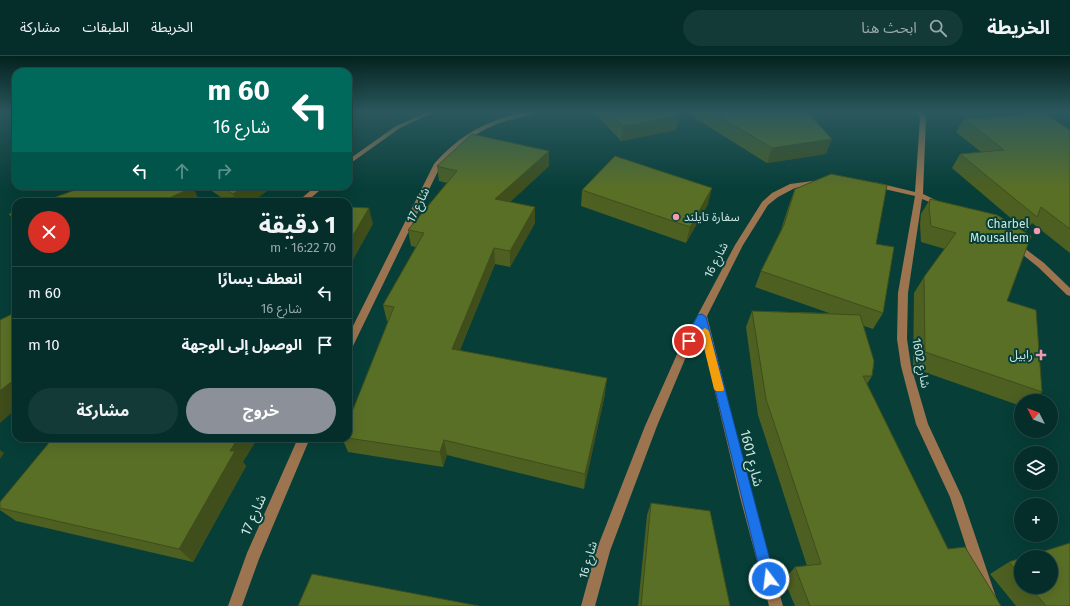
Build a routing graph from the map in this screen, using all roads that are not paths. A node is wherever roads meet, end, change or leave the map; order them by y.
1 (383, 138) edge
2 (466, 138) edge
3 (922, 138) edge
4 (352, 160) edge
5 (830, 181) edge
6 (863, 182) edge
7 (316, 190) edge
8 (919, 195) junction
9 (306, 198) edge
10 (953, 210) edge
11 (1004, 236) edge
12 (1070, 294) edge
13 (702, 317) junction
14 (352, 338) edge
15 (302, 442) edge
16 (234, 606) edge
17 (588, 606) edge
18 (776, 606) edge
19 (992, 606) edge

1 - 4 street
2 - 14 street, شارع 17
3 - 8 street, شارع 1602
5 - 13 street, شارع 16
6 - 8 street
7 - 9 street
8 - 10 street
8 - 19 street, شارع 1602
11 - 12 street
13 - 17 street, شارع 16
13 - 18 street, شارع 1601
15 - 16 street, شارع 17

